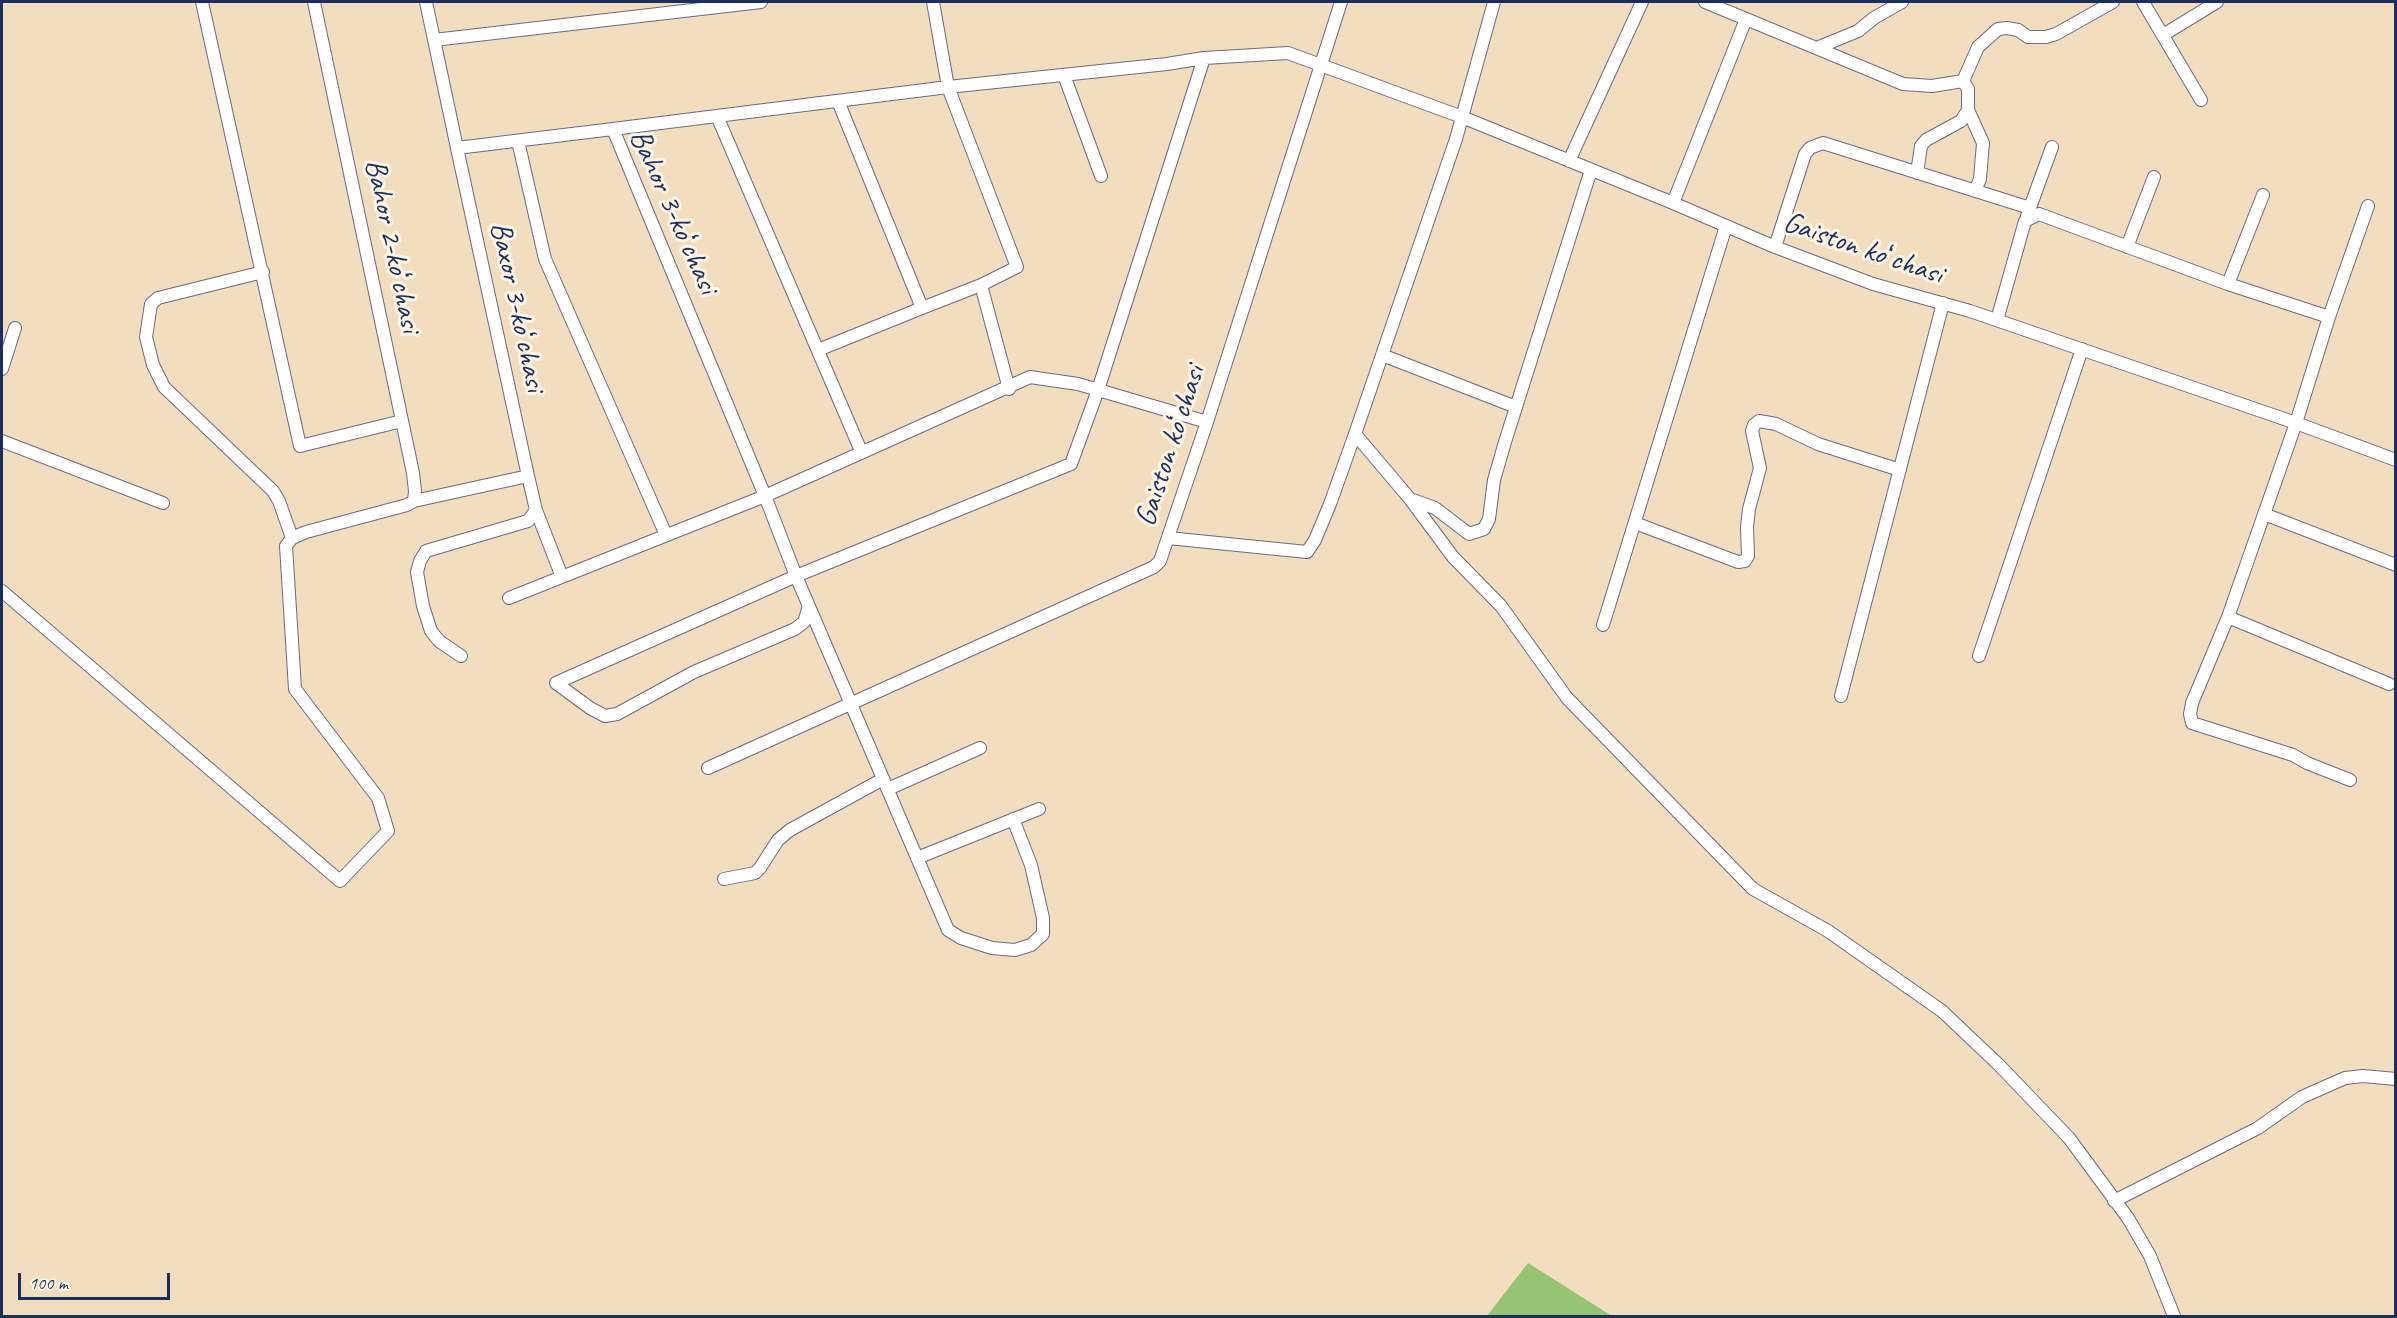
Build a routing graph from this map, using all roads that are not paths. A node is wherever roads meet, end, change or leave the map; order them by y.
1 (202, 2) edge
2 (314, 2) edge
3 (426, 2) edge
4 (761, 2) edge
5 (933, 2) edge
6 (1341, 2) edge
7 (1642, 2) edge
8 (1705, 2) edge
9 (1902, 2) edge
10 (2113, 2) edge
11 (2143, 2) edge
12 (2217, 2) edge
13 (1490, 3) edge
14 (1746, 19) junction
15 (2163, 35) junction
16 (434, 40) junction
17 (1819, 47) junction
18 (1204, 58) junction
19 (1322, 64) junction
20 (1064, 75) junction
21 (1963, 81) junction
22 (948, 87) junction
23 (2201, 100) dead end
24 (838, 101) junction
25 (1968, 110) junction
26 (717, 116) junction
27 (1462, 117) junction
28 (613, 129) junction
29 (518, 141) junction
30 (2052, 147) dead end
31 (457, 148) junction
32 (1569, 161) junction
33 (1591, 170) junction
34 (1917, 173) junction
35 (1101, 176) dead end
36 (2154, 177) dead end
37 (1975, 191) junction
38 (2263, 195) dead end
39 (1673, 203) junction
40 (2368, 206) dead end
41 (2030, 208) junction
42 (2025, 221) junction
43 (1726, 226) junction
44 (1775, 247) junction
45 (2127, 247) junction
46 (263, 272) junction
47 (2228, 284) junction
48 (981, 285) junction
49 (1943, 303) junction
50 (922, 308) junction
51 (2329, 317) junction
52 (1996, 320) junction
53 (15, 328) dead end
54 (2082, 349) junction
55 (818, 350) junction
56 (1382, 355) junction
57 (2, 369) edge
58 (1009, 389) junction
59 (1098, 390) junction
60 (1516, 406) junction
61 (402, 421) junction
62 (1207, 422) junction
63 (2296, 423) junction
64 (1354, 434) junction
65 (2, 441) edge
66 (861, 451) junction
67 (2396, 460) edge
68 (1900, 470) junction
69 (528, 476) junction
70 (765, 496) junction
71 (1410, 499) junction
72 (414, 501) junction
73 (163, 502) dead end
74 (536, 510) junction
75 (2264, 514) junction
76 (1635, 523) junction
77 (666, 535) junction
78 (1168, 537) junction
79 (292, 538) junction
80 (2396, 565) edge
81 (796, 576) junction
82 (562, 577) junction
83 (2, 591) edge
84 (510, 598) dead end
85 (809, 606) junction
86 (2228, 616) junction
87 (1604, 625) dead end
88 (461, 656) dead end
89 (1979, 656) dead end
90 (2389, 684) dead end
91 (1841, 696) dead end
92 (851, 705) junction
93 (980, 748) dead end
94 (708, 768) dead end
95 (2350, 780) dead end
96 (885, 784) junction
97 (1039, 808) dead end
98 (1012, 819) junction
99 (917, 858) junction
100 (724, 879) dead end
101 (2396, 1079) edge
102 (2114, 1201) junction
103 (2174, 1317) edge

1 - 46 street
2 - 61 street, Bahor 2-koʻchasi
3 - 16 street
4 - 16 street
5 - 22 street
6 - 19 street, Gaiston koʻchasi
7 - 32 street
8 - 14 street
9 - 17 street
10 - 21 street
11 - 15 street
12 - 15 street
13 - 27 street
14 - 17 street
14 - 39 street
15 - 23 street
16 - 31 street
17 - 21 street
18 - 19 street
18 - 20 street
18 - 59 street
19 - 27 street, Gaiston koʻchasi
19 - 62 street, Gaiston koʻchasi
20 - 22 street
20 - 35 street
21 - 25 street
22 - 24 street
22 - 48 street
24 - 26 street
24 - 50 street
25 - 34 street
25 - 37 street
26 - 28 street
26 - 55 street
27 - 32 street, Gaiston koʻchasi
27 - 56 street
28 - 29 street, Bahor 3-koʻchasi
28 - 70 street, Bahor 3-koʻchasi
29 - 31 street, Bahor 3-koʻchasi
29 - 77 street
30 - 41 street
31 - 69 street, Baxor 3-koʻchasi
32 - 33 street, Gaiston koʻchasi
33 - 39 street, Gaiston koʻchasi
33 - 60 street
34 - 37 street
34 - 44 street
36 - 45 street
37 - 41 street
38 - 47 street
39 - 43 street, Gaiston koʻchasi
40 - 51 street
41 - 42 street
42 - 45 street
42 - 52 street
43 - 44 street, Gaiston koʻchasi
43 - 76 street
44 - 49 street, Gaiston koʻchasi
45 - 47 street
46 - 61 street
46 - 79 street
47 - 51 street
48 - 50 street
48 - 58 street
49 - 52 street, Gaiston koʻchasi
49 - 68 street
50 - 55 street
51 - 63 street
52 - 54 street, Gaiston koʻchasi
53 - 57 street
54 - 63 street, Gaiston koʻchasi
54 - 89 street
55 - 66 street
56 - 60 street
56 - 64 street
58 - 59 street
58 - 66 street
59 - 62 street
59 - 81 street
60 - 71 street
61 - 72 street, Bahor 2-koʻchasi
62 - 78 street, Gaiston koʻchasi
63 - 67 street, Gaiston koʻchasi
63 - 75 street
64 - 71 street
64 - 78 street
65 - 73 street
66 - 70 street
68 - 76 street
68 - 91 street
69 - 72 street
69 - 74 street, Baxor 3-koʻchasi
70 - 77 street
70 - 81 street, Bahor 3-koʻchasi
71 - 102 street
72 - 79 street
74 - 82 street, Baxor 3-koʻchasi
74 - 88 street
75 - 80 street
75 - 86 street
76 - 87 street
77 - 82 street
78 - 92 street, Gaiston koʻchasi
79 - 83 street
81 - 85 street, Bahor 3-koʻchasi
81 - 85 street
82 - 84 street
85 - 92 street, Bahor 3-koʻchasi
86 - 90 street
86 - 95 street
92 - 94 street, Gaiston koʻchasi
92 - 96 street, Bahor 3-koʻchasi
93 - 96 street
96 - 99 street, Bahor 3-koʻchasi
96 - 100 street
97 - 98 street
98 - 99 street
98 - 99 street, Bahor 3-koʻchasi
101 - 102 street
102 - 103 street

